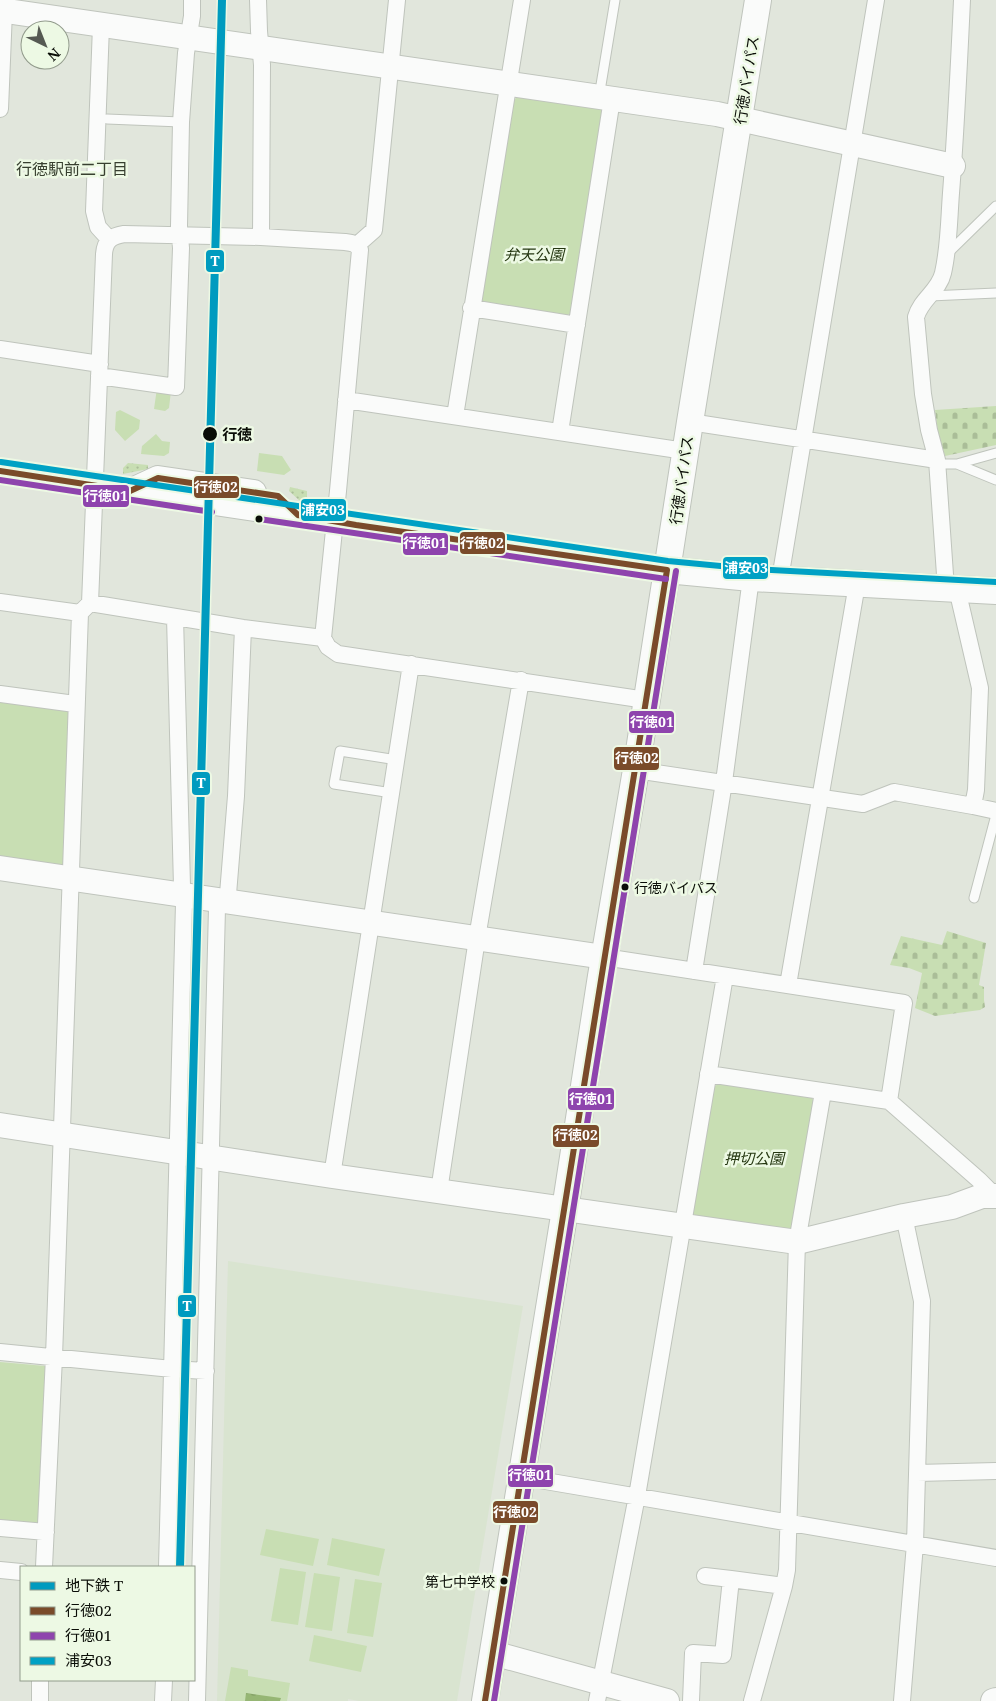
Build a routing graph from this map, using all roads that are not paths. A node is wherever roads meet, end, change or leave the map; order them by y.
1 (192, 0) edge
2 (258, 0) edge
3 (397, 0) edge
4 (522, 0) edge
5 (615, 0) edge
6 (758, 0) edge
7 (876, 0) edge
8 (962, 0) edge
9 (2, 10) edge
10 (101, 26) junction
11 (188, 38) junction
12 (260, 48) junction
13 (390, 67) junction
14 (508, 84) junction
15 (606, 98) junction
16 (0, 108) edge
17 (107, 119) dead end
18 (740, 119) junction
19 (182, 122) junction
20 (852, 144) junction
21 (953, 166) junction
22 (996, 206) edge
23 (180, 236) junction
24 (261, 237) junction
25 (109, 239) junction
26 (357, 246) junction
27 (946, 256) junction
28 (996, 293) edge
29 (930, 296) junction
30 (471, 308) junction
31 (577, 325) junction
32 (0, 349) edge
33 (100, 370) junction
34 (346, 400) junction
35 (455, 416) junction
36 (690, 422) junction
37 (560, 432) junction
38 (803, 440) junction
39 (685, 451) junction
40 (996, 453) edge
41 (937, 462) junction
42 (957, 464) junction
43 (0, 471) edge
44 (996, 480) edge
45 (94, 485) junction
46 (335, 522) junction
47 (667, 570) junction
48 (751, 578) junction
49 (780, 579) junction
50 (857, 584) junction
51 (951, 589) junction
52 (996, 591) edge
53 (0, 602) edge
54 (85, 608) junction
55 (175, 617) junction
56 (243, 628) junction
57 (323, 638) junction
58 (411, 664) junction
59 (521, 680) junction
60 (0, 694) edge
61 (646, 700) junction
62 (75, 704) junction
63 (397, 760) junction
64 (636, 770) junction
65 (724, 782) junction
66 (392, 793) junction
67 (820, 798) junction
68 (974, 806) junction
69 (996, 813) edge
70 (0, 868) edge
71 (70, 878) junction
72 (183, 895) junction
73 (974, 898) dead end
74 (223, 901) junction
75 (372, 923) junction
76 (477, 939) junction
77 (604, 957) junction
78 (694, 971) junction
79 (725, 976) junction
80 (788, 985) junction
81 (708, 1074) junction
82 (822, 1092) junction
83 (889, 1102) junction
84 (0, 1125) edge
85 (61, 1135) junction
86 (177, 1152) junction
87 (211, 1158) junction
88 (332, 1176) junction
89 (439, 1191) junction
90 (996, 1196) edge
91 (565, 1209) junction
92 (904, 1216) junction
93 (683, 1226) junction
94 (797, 1242) junction
95 (0, 1352) edge
96 (54, 1357) junction
97 (172, 1369) junction
98 (206, 1371) junction
99 (996, 1471) edge
100 (918, 1473) junction
101 (522, 1477) junction
102 (637, 1496) junction
103 (789, 1522) junction
104 (0, 1528) edge
105 (46, 1532) junction
106 (915, 1544) junction
107 (996, 1558) edge
108 (44, 1566) edge
109 (167, 1566) edge
110 (0, 1570) edge
111 (20, 1572) edge
112 (705, 1576) dead end
113 (731, 1579) junction
114 (784, 1586) junction
115 (493, 1653) junction
116 (40, 1681) edge
117 (164, 1681) edge
118 (599, 1692) edge
119 (40, 1701) edge
120 (163, 1701) edge
121 (197, 1701) edge
122 (485, 1701) edge
123 (667, 1701) edge
124 (691, 1701) edge
125 (752, 1701) edge
126 (902, 1701) edge

1 - 11 street
2 - 12 street
3 - 13 street
4 - 14 street
5 - 15 lane
6 - 18 main road, 行徳バイパス
7 - 20 street
8 - 21 street
9 - 10 street
9 - 16 street
10 - 11 street
10 - 25 street
11 - 12 street
11 - 19 street
12 - 13 street
12 - 24 street
13 - 14 street
13 - 26 street
14 - 15 street
14 - 30 street
15 - 18 street
15 - 31 street
17 - 19 lane
18 - 20 street
18 - 36 main road, 行徳バイパス
19 - 23 street
20 - 21 street
20 - 38 street
21 - 27 street
22 - 27 lane
23 - 24 street
23 - 25 street
23 - 33 street
24 - 26 street
25 - 33 street
26 - 34 street
27 - 29 street
28 - 29 lane
29 - 41 street
30 - 31 street
30 - 35 street
31 - 37 street
32 - 33 street
33 - 45 street
34 - 35 street
34 - 46 street
35 - 37 street
36 - 38 street
36 - 39 main road, 行徳バイパス
37 - 39 street
38 - 41 street
38 - 49 street
39 - 47 main road, 行徳バイパス
40 - 42 lane
41 - 42 lane
41 - 51 street
42 - 44 lane
43 - 45 street
45 - 46 street
45 - 54 street
46 - 47 street
46 - 57 street
47 - 48 main road
47 - 61 main road, 行徳バイパス
48 - 49 main road
48 - 65 street
49 - 50 main road
50 - 51 main road
50 - 67 street
51 - 52 main road
51 - 68 street
53 - 54 street
54 - 55 street
54 - 62 street
55 - 56 street
55 - 72 street
56 - 57 street
56 - 74 street
57 - 58 street
58 - 59 street
58 - 63 street
59 - 61 street
59 - 76 street
60 - 62 street
61 - 64 main road, 行徳バイパス
62 - 71 street
63 - 66 street
63 - 66 lane
64 - 65 street
64 - 77 main road, 行徳バイパス
65 - 67 street
65 - 78 street
66 - 75 street
67 - 68 street
67 - 80 street
68 - 69 street
69 - 73 lane
70 - 71 street
71 - 72 street
71 - 85 street
72 - 74 street
72 - 86 street
74 - 75 street
74 - 87 street
75 - 76 street
75 - 88 street
76 - 77 street
76 - 89 street
77 - 78 street
77 - 91 main road, 行徳バイパス
78 - 79 street
79 - 80 street
79 - 81 street
80 - 83 street
81 - 82 street
81 - 93 street
82 - 83 street
82 - 94 street
83 - 90 street
84 - 85 street
85 - 86 street
85 - 96 street
86 - 87 street
86 - 97 street
87 - 88 street
87 - 98 street
88 - 89 street
89 - 91 street
90 - 92 street
91 - 93 street
91 - 101 main road, 行徳バイパス
92 - 94 street
92 - 100 street
93 - 94 street
93 - 102 street
94 - 103 street
95 - 96 street
96 - 97 street
96 - 105 street
97 - 98 street
97 - 109 street
98 - 121 street
99 - 100 street
100 - 106 street
101 - 102 street
101 - 115 main road, 行徳バイパス
102 - 103 street
102 - 118 street
103 - 106 street
103 - 114 street
104 - 105 street
105 - 108 street
106 - 107 street
106 - 126 street
110 - 111 street
112 - 113 street
113 - 114 street
113 - 124 street
114 - 125 street
115 - 118 street
115 - 122 main road, 行徳バイパス
116 - 119 street
117 - 120 street
118 - 123 street

